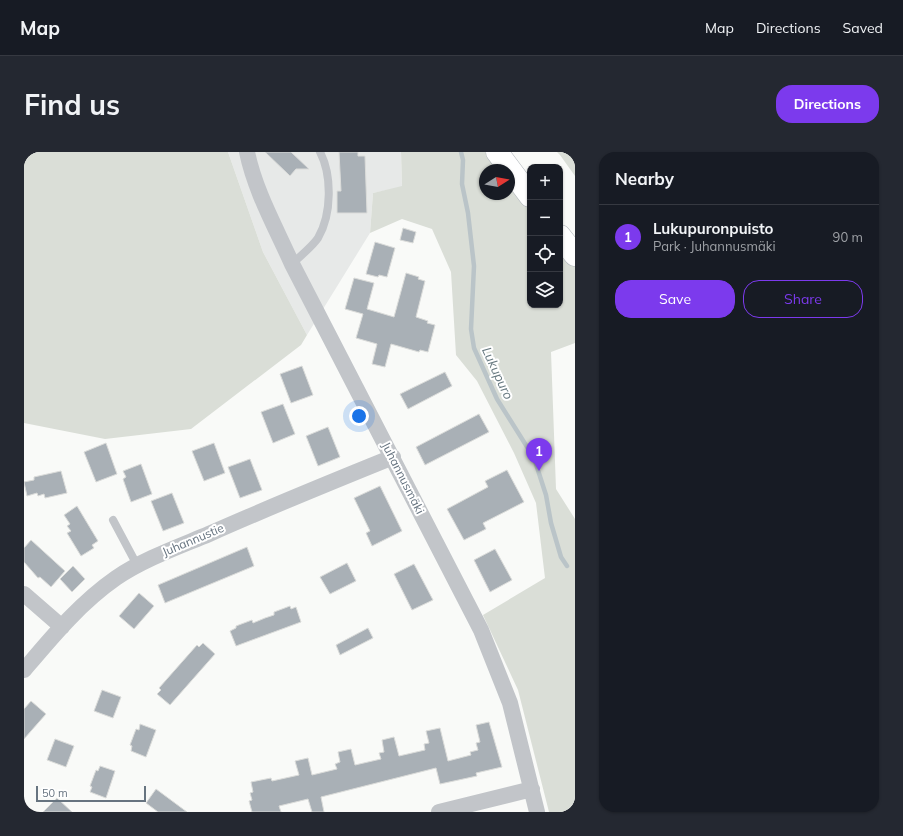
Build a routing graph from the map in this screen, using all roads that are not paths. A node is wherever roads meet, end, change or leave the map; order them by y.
1 (247, 152) edge
2 (320, 152) edge
3 (497, 152) edge
4 (527, 192) edge
5 (563, 240) edge
6 (575, 255) edge
7 (292, 264) junction
8 (393, 457) junction
9 (113, 520) dead end
10 (137, 565) junction
11 (24, 594) edge
12 (62, 627) junction
13 (24, 670) edge
14 (532, 789) junction
15 (439, 812) edge
16 (537, 812) edge

1 - 7 street, Juhannusmäki
2 - 7 lane
3 - 4 main road
5 - 6 main road
7 - 8 street, Juhannusmäki
8 - 10 street, Juhannustie
8 - 14 street, Juhannusmäki
9 - 10 lane
10 - 12 street, Juhannustie
11 - 12 street
12 - 13 street, Juhannustie
14 - 15 street
14 - 16 street, Juhannusmäki

